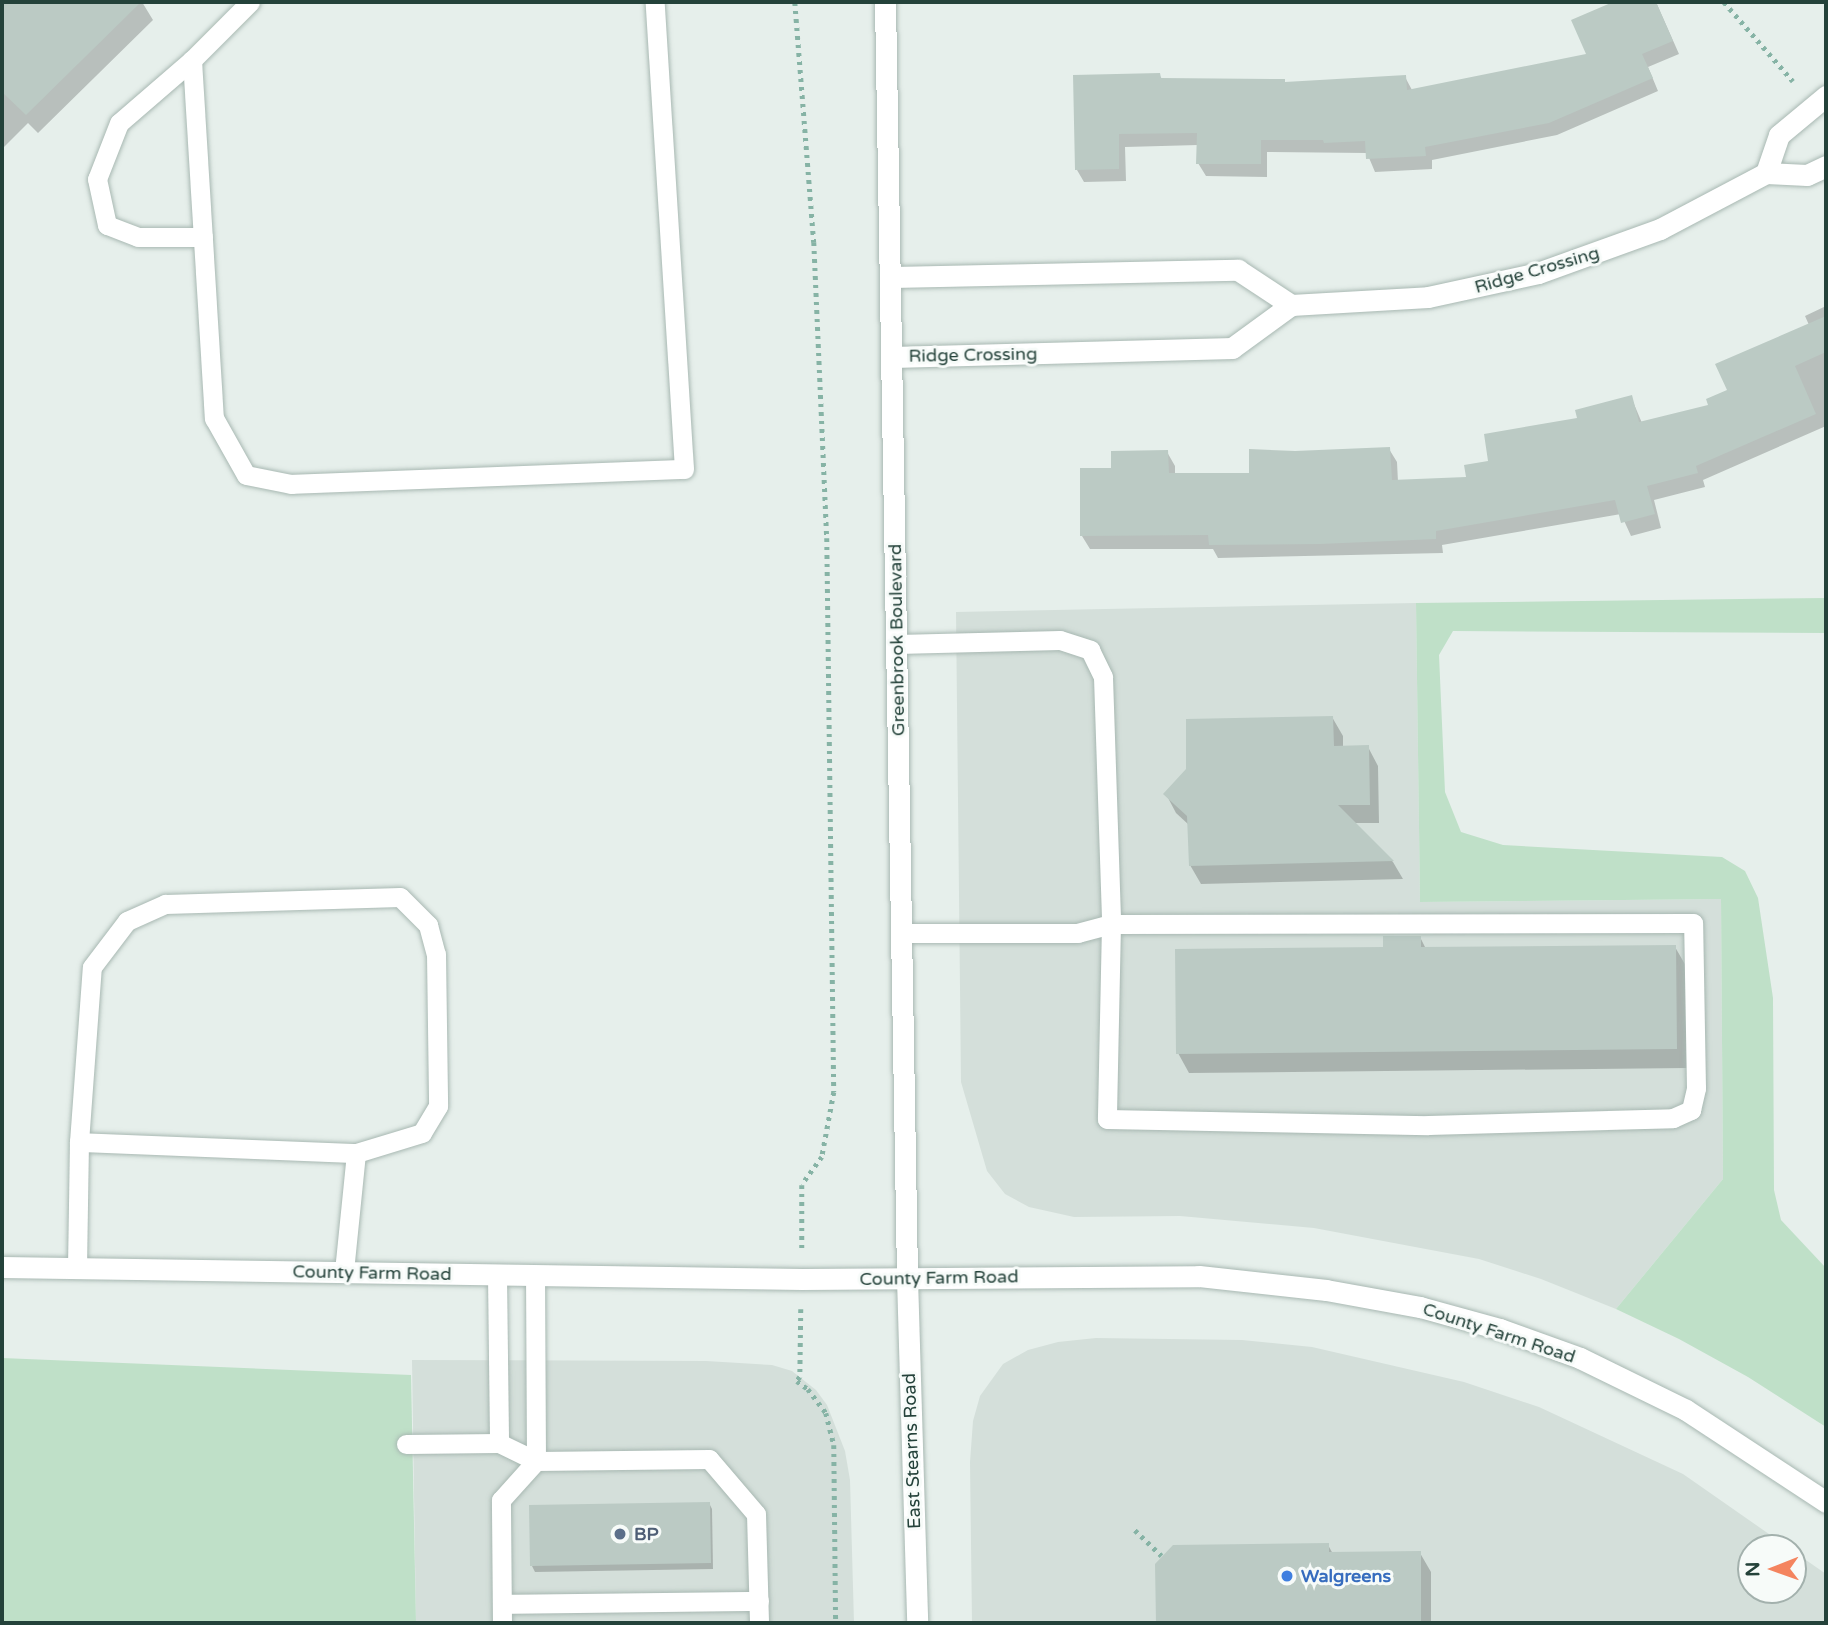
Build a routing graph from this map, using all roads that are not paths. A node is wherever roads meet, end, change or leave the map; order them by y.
1 (250, 2) edge
2 (655, 2) edge
3 (885, 2) edge
4 (192, 60) junction
5 (1826, 96) edge
6 (1826, 166) edge
7 (1766, 173) junction
8 (203, 237) junction
9 (891, 277) junction
10 (1291, 305) junction
11 (892, 357) junction
12 (897, 644) junction
13 (1111, 924) junction
14 (902, 933) junction
15 (79, 1142) junction
16 (356, 1153) junction
17 (2, 1267) edge
18 (78, 1268) junction
19 (344, 1272) junction
20 (497, 1275) junction
21 (535, 1276) junction
22 (906, 1278) junction
23 (407, 1444) dead end
24 (499, 1444) junction
25 (536, 1461) junction
26 (1826, 1502) edge
27 (759, 1601) junction
28 (502, 1614) edge
29 (759, 1623) edge
30 (917, 1623) edge

1 - 4 lane
2 - 8 lane
3 - 9 main road, Greenbrook Boulevard
4 - 8 lane
4 - 8 lane
5 - 7 main road
6 - 7 main road
7 - 10 main road, Ridge Crossing
9 - 10 main road
9 - 11 main road, Greenbrook Boulevard
10 - 11 main road, Ridge Crossing
11 - 12 main road, Greenbrook Boulevard
12 - 13 lane
12 - 14 main road, Greenbrook Boulevard
13 - 13 lane
13 - 14 lane
14 - 22 main road, Greenbrook Boulevard
15 - 16 lane
15 - 16 lane
15 - 18 lane
16 - 19 lane
17 - 18 main road, County Farm Road
18 - 19 main road, County Farm Road
19 - 20 main road, County Farm Road
20 - 21 main road, County Farm Road
20 - 24 lane
21 - 22 main road, County Farm Road
21 - 25 lane
22 - 26 main road, County Farm Road
22 - 30 main road, East Stearns Road
23 - 24 lane
24 - 25 lane
25 - 27 lane
25 - 28 lane
27 - 28 lane
27 - 29 lane

